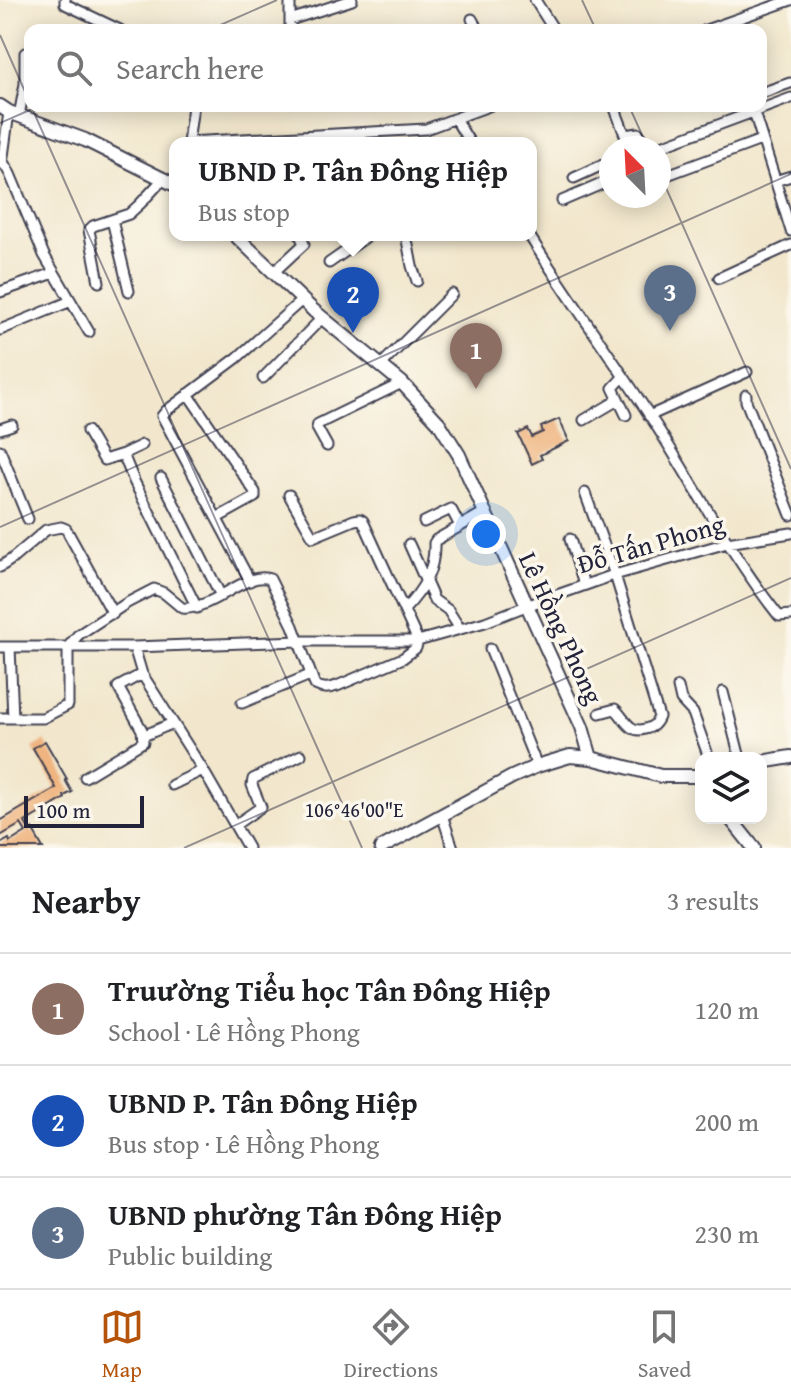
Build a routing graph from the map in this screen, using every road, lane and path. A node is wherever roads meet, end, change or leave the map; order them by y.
1 (65, 0) edge
2 (290, 0) edge
3 (352, 0) edge
4 (535, 0) edge
5 (760, 0) edge
6 (791, 0) edge
7 (763, 11) junction
8 (472, 19) dead end
9 (107, 24) edge
10 (290, 24) edge
11 (292, 24) edge
12 (475, 24) edge
13 (550, 24) edge
14 (736, 24) edge
15 (790, 83) edge
16 (24, 86) edge
17 (767, 91) edge
18 (791, 98) edge
19 (767, 105) edge
20 (9, 112) edge
21 (192, 112) edge
22 (475, 112) edge
23 (616, 112) edge
24 (746, 112) edge
25 (754, 112) edge
26 (456, 120) junction
27 (639, 136) edge
28 (189, 137) edge
29 (353, 137) edge
30 (466, 137) edge
31 (761, 140) junction
32 (671, 142) edge
33 (2, 165) edge
34 (599, 167) edge
35 (671, 174) edge
36 (791, 176) edge
37 (574, 178) dead end
38 (775, 181) junction
39 (169, 182) edge
40 (599, 185) edge
41 (562, 201) dead end
42 (112, 220) junction
43 (791, 231) edge
44 (241, 241) edge
45 (303, 241) edge
46 (360, 241) edge
47 (407, 241) edge
48 (533, 241) edge
49 (791, 245) edge
50 (329, 263) dead end
51 (274, 272) junction
52 (54, 273) junction
53 (719, 278) dead end
54 (417, 281) dead end
55 (99, 282) dead end
56 (129, 291) dead end
57 (0, 292) edge
58 (452, 294) dead end
59 (302, 300) junction
60 (71, 301) junction
61 (322, 318) junction
62 (0, 330) edge
63 (89, 332) dead end
64 (380, 366) junction
65 (747, 372) dead end
66 (623, 377) junction
67 (263, 378) dead end
68 (402, 383) junction
69 (188, 394) junction
70 (746, 395) dead end
71 (618, 400) junction
72 (626, 415) dead end
73 (649, 416) junction
74 (584, 420) dead end
75 (12, 425) dead end
76 (0, 429) edge
77 (87, 431) dead end
78 (142, 445) dead end
79 (327, 446) dead end
80 (0, 450) edge
81 (123, 454) junction
82 (161, 478) dead end
83 (585, 493) dead end
84 (289, 495) dead end
85 (485, 512) junction
86 (791, 515) edge
87 (217, 518) junction
88 (28, 519) dead end
89 (424, 522) dead end
90 (460, 526) junction
91 (791, 533) edge
92 (570, 539) dead end
93 (727, 543) junction
94 (409, 544) dead end
95 (0, 567) edge
96 (615, 575) junction
97 (250, 581) junction
98 (427, 582) junction
99 (584, 585) junction
100 (221, 596) junction
101 (526, 606) junction
102 (197, 608) junction
103 (404, 610) junction
104 (113, 614) junction
105 (791, 615) edge
106 (460, 629) junction
107 (299, 641) junction
108 (418, 641) junction
109 (5, 647) edge
110 (68, 647) junction
111 (134, 647) junction
112 (490, 649) dead end
113 (142, 674) junction
114 (310, 675) junction
115 (678, 687) dead end
116 (723, 692) dead end
117 (242, 703) dead end
118 (600, 713) dead end
119 (0, 718) edge
120 (13, 718) junction
121 (173, 723) junction
122 (143, 736) junction
123 (707, 752) edge
124 (738, 752) edge
125 (301, 755) dead end
126 (791, 757) edge
127 (591, 758) junction
128 (767, 761) edge
129 (537, 766) junction
130 (203, 770) junction
131 (85, 777) dead end
132 (695, 779) edge
133 (172, 785) dead end
134 (442, 815) junction
135 (735, 824) edge
136 (235, 825) junction
137 (248, 848) edge
138 (381, 848) edge
139 (453, 848) edge
140 (754, 848) edge

1 - 9 street
2 - 10 street
3 - 11 street
4 - 13 street
5 - 7 street
6 - 7 street
7 - 14 street
8 - 12 street
15 - 17 street
16 - 20 street
18 - 19 street
20 - 33 street
20 - 39 main road
21 - 28 street
22 - 26 street
23 - 27 street
24 - 32 street
25 - 31 street
26 - 29 street
26 - 30 street
31 - 35 street
31 - 38 street
33 - 52 street
34 - 37 street
36 - 38 street
38 - 43 street
39 - 42 street
40 - 41 street
42 - 55 street
42 - 56 street
44 - 51 main road, Lê Hồng Phong
45 - 51 street
46 - 50 street
47 - 54 street
48 - 66 street
49 - 53 street
51 - 59 main road, Lê Hồng Phong
52 - 57 street
52 - 60 street
58 - 64 street
59 - 61 main road, Lê Hồng Phong
59 - 69 street
60 - 62 street
60 - 63 street
61 - 64 main road, Lê Hồng Phong
61 - 67 street
64 - 68 main road, Lê Hồng Phong
65 - 73 street
66 - 71 street
66 - 73 street
68 - 79 street
68 - 85 main road, Lê Hồng Phong
69 - 87 street
69 - 87 street
70 - 86 street
71 - 72 street
71 - 74 street
73 - 93 street
75 - 76 street
77 - 81 street
78 - 81 street
80 - 88 street
81 - 102 street
82 - 100 street
83 - 96 street
84 - 103 street
85 - 90 street
85 - 101 main road, Lê Hồng Phong
87 - 97 street
89 - 90 street
90 - 98 street
91 - 93 street, Đỗ Tấn Phong
92 - 99 street
93 - 96 street, Đỗ Tấn Phong
93 - 105 street
94 - 98 street
95 - 104 street
96 - 99 street, Đỗ Tấn Phong
96 - 118 street
97 - 100 street
97 - 107 street
98 - 103 street
98 - 106 street
99 - 101 street, Đỗ Tấn Phong
100 - 102 street
101 - 106 street, Đỗ Tấn Phong
101 - 127 main road, Lê Hồng Phong
102 - 104 street
103 - 108 street
104 - 110 street
106 - 108 street, Đỗ Tấn Phong
107 - 108 street, Đỗ Tấn Phong
107 - 111 street, Đỗ Tấn Phong
107 - 114 street
108 - 114 street
109 - 110 street, Đỗ Tấn Phong
109 - 120 street
110 - 111 street, Đỗ Tấn Phong
110 - 120 street
111 - 113 street
112 - 129 street
113 - 121 street
113 - 122 street
114 - 117 street
115 - 123 street
116 - 124 street
119 - 120 street
121 - 122 street
121 - 130 street
122 - 131 street
125 - 136 street
126 - 128 main road
127 - 129 main road
127 - 132 main road
129 - 134 main road
130 - 133 street
130 - 136 street
134 - 138 main road
134 - 139 street
135 - 140 main road
136 - 137 street

